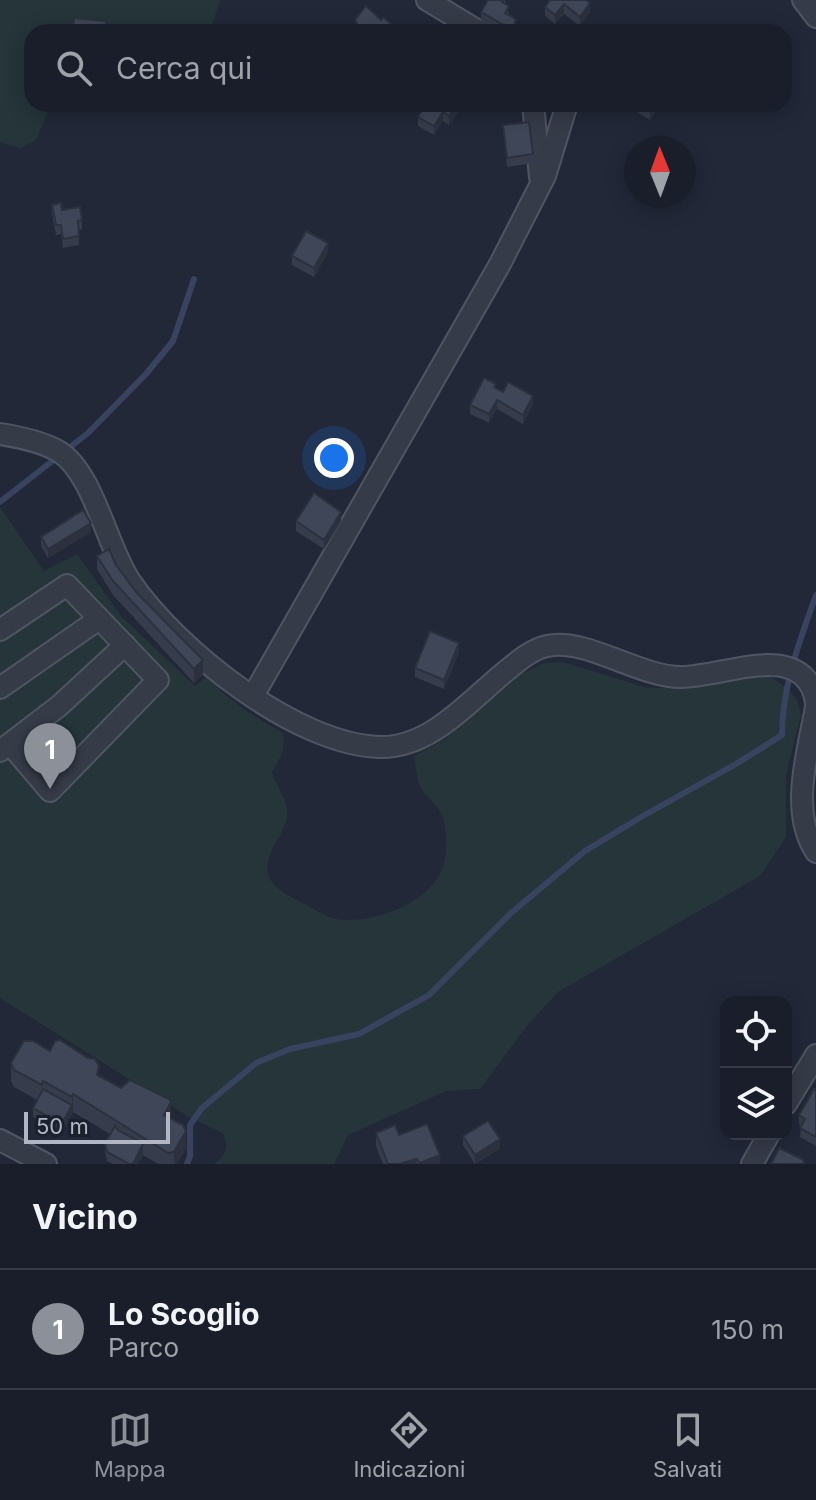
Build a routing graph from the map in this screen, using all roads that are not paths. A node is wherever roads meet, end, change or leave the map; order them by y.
1 (427, 0) edge
2 (803, 0) edge
3 (816, 17) edge
4 (467, 24) edge
5 (534, 112) edge
6 (564, 112) edge
7 (541, 185) junction
8 (0, 434) edge
9 (99, 619) junction
10 (0, 630) edge
11 (125, 645) junction
12 (813, 680) edge
13 (0, 688) edge
14 (253, 696) junction
15 (816, 705) edge
16 (6, 748) edge
17 (816, 852) edge
18 (816, 1055) edge
19 (792, 1094) edge
20 (0, 1140) edge
21 (766, 1140) edge
22 (36, 1162) edge
23 (752, 1164) edge

1 - 4 street
2 - 3 street
5 - 7 street
6 - 7 street
7 - 14 street
8 - 14 street
9 - 10 street
9 - 11 street
9 - 13 street
11 - 16 street
11 - 16 street
12 - 14 street
12 - 15 street
15 - 17 street
18 - 19 street
20 - 22 street
21 - 23 street

